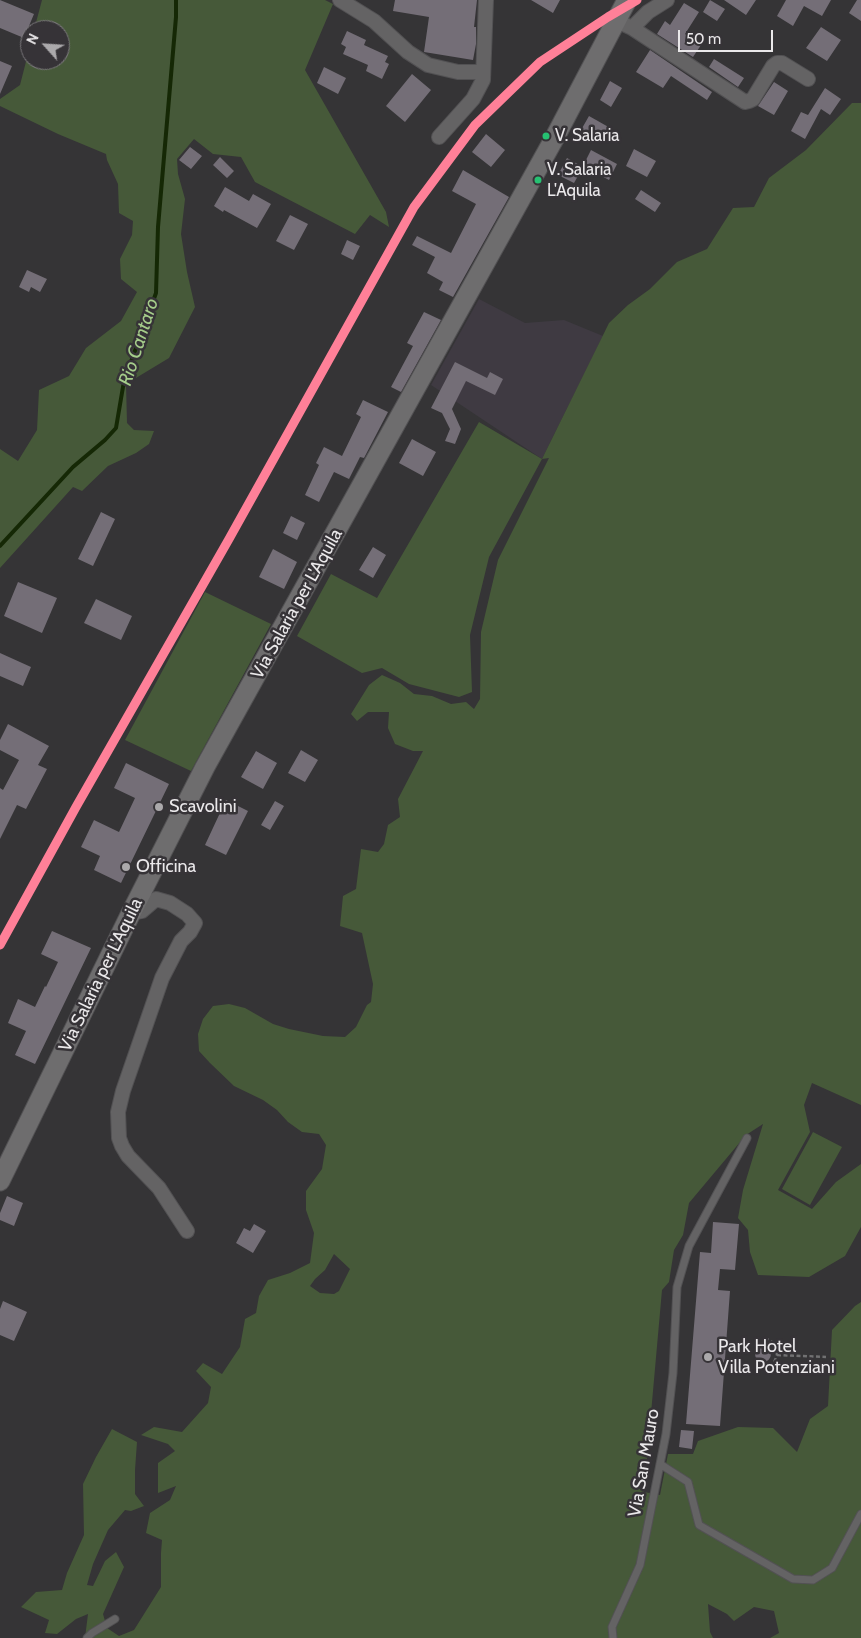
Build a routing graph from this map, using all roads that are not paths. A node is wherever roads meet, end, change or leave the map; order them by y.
1 (340, 0) edge
2 (486, 0) edge
3 (627, 0) edge
4 (632, 0) edge
5 (667, 0) edge
6 (620, 28) junction
7 (483, 72) junction
8 (808, 79) dead end
9 (439, 137) dead end
10 (131, 913) junction
11 (747, 1138) dead end
12 (0, 1181) edge
13 (187, 1231) dead end
14 (660, 1464) junction
15 (861, 1514) edge
16 (115, 1619) dead end
17 (87, 1638) edge
18 (613, 1638) edge

1 - 7 street
2 - 7 street
3 - 6 main road, Via Salaria per L'Aquila
4 - 6 main road, Via Salaria per L'Aquila
5 - 6 street
6 - 8 street
6 - 10 main road, Via Salaria per L'Aquila
7 - 9 street
10 - 12 main road, Via Salaria per L'Aquila
10 - 13 street
11 - 14 lane, Via San Mauro
14 - 15 lane
14 - 18 lane, Via San Mauro
16 - 17 lane

